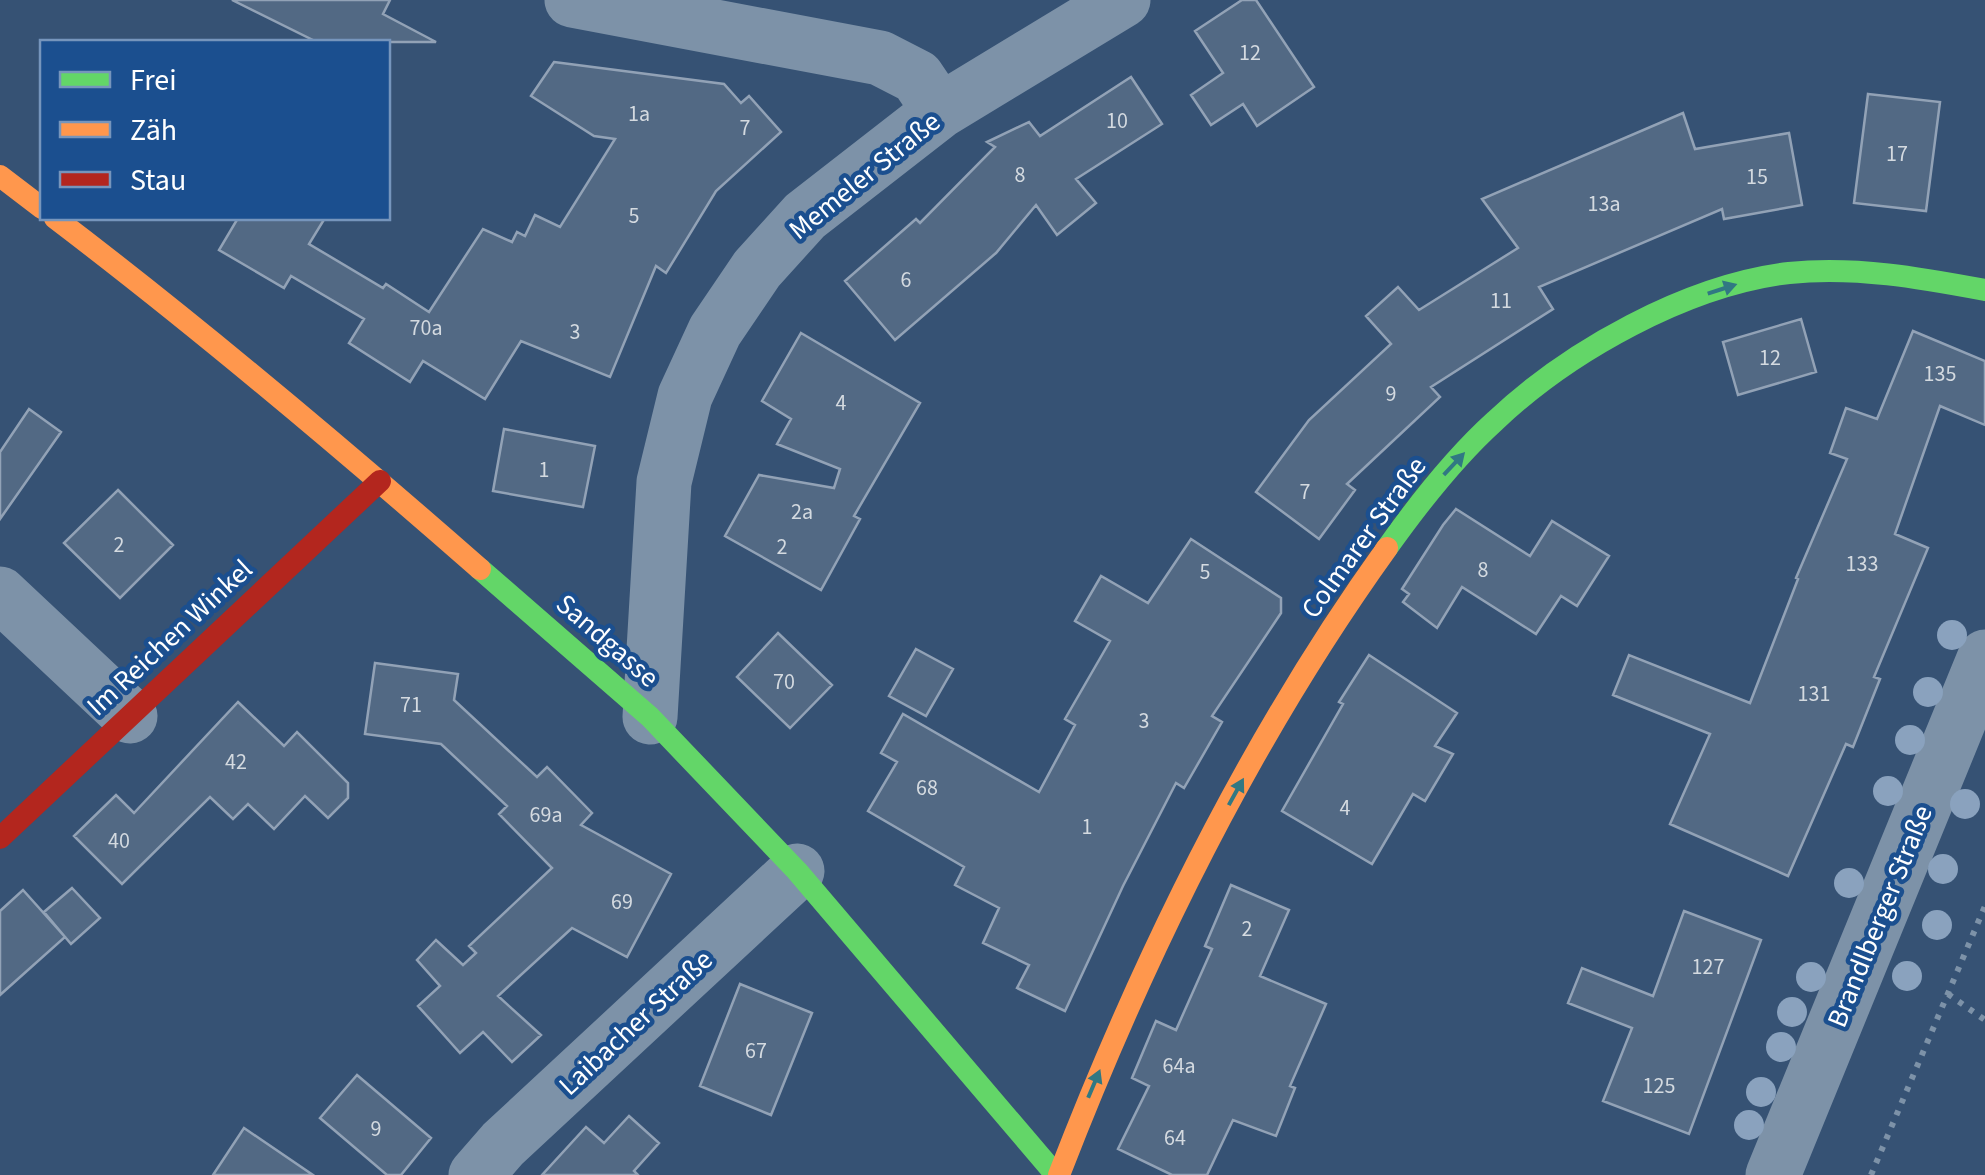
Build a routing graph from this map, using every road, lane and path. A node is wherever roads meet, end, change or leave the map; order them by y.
1 (572, 0) edge
2 (1123, 0) edge
3 (940, 111) junction
4 (0, 176) edge
5 (40, 206) edge
6 (58, 220) edge
7 (1985, 290) edge
8 (380, 482) junction
9 (0, 594) edge
10 (1985, 657) edge
11 (130, 716) junction
12 (650, 717) junction
13 (0, 838) edge
14 (797, 871) junction
15 (1985, 906) edge
16 (1948, 994) junction
17 (1985, 1020) edge
18 (476, 1175) edge
19 (1057, 1175) edge
20 (1773, 1175) edge
21 (1871, 1175) edge

1 - 3 street
2 - 3 street, Memeler Straße
3 - 12 street, Memeler Straße
4 - 5 street
6 - 8 street, Sandgasse
19 -> 7 street, Colmarer Straße
8 - 11 street, Im Reichen Winkel
8 - 12 street, Sandgasse
9 - 11 street
10 - 20 street, Brandlberger Straße
11 - 13 street, Im Reichen Winkel
12 - 14 street, Sandgasse
14 - 18 street, Laibacher Straße
14 - 19 street, Sandgasse
15 - 16 path
16 - 17 path
16 - 21 path

